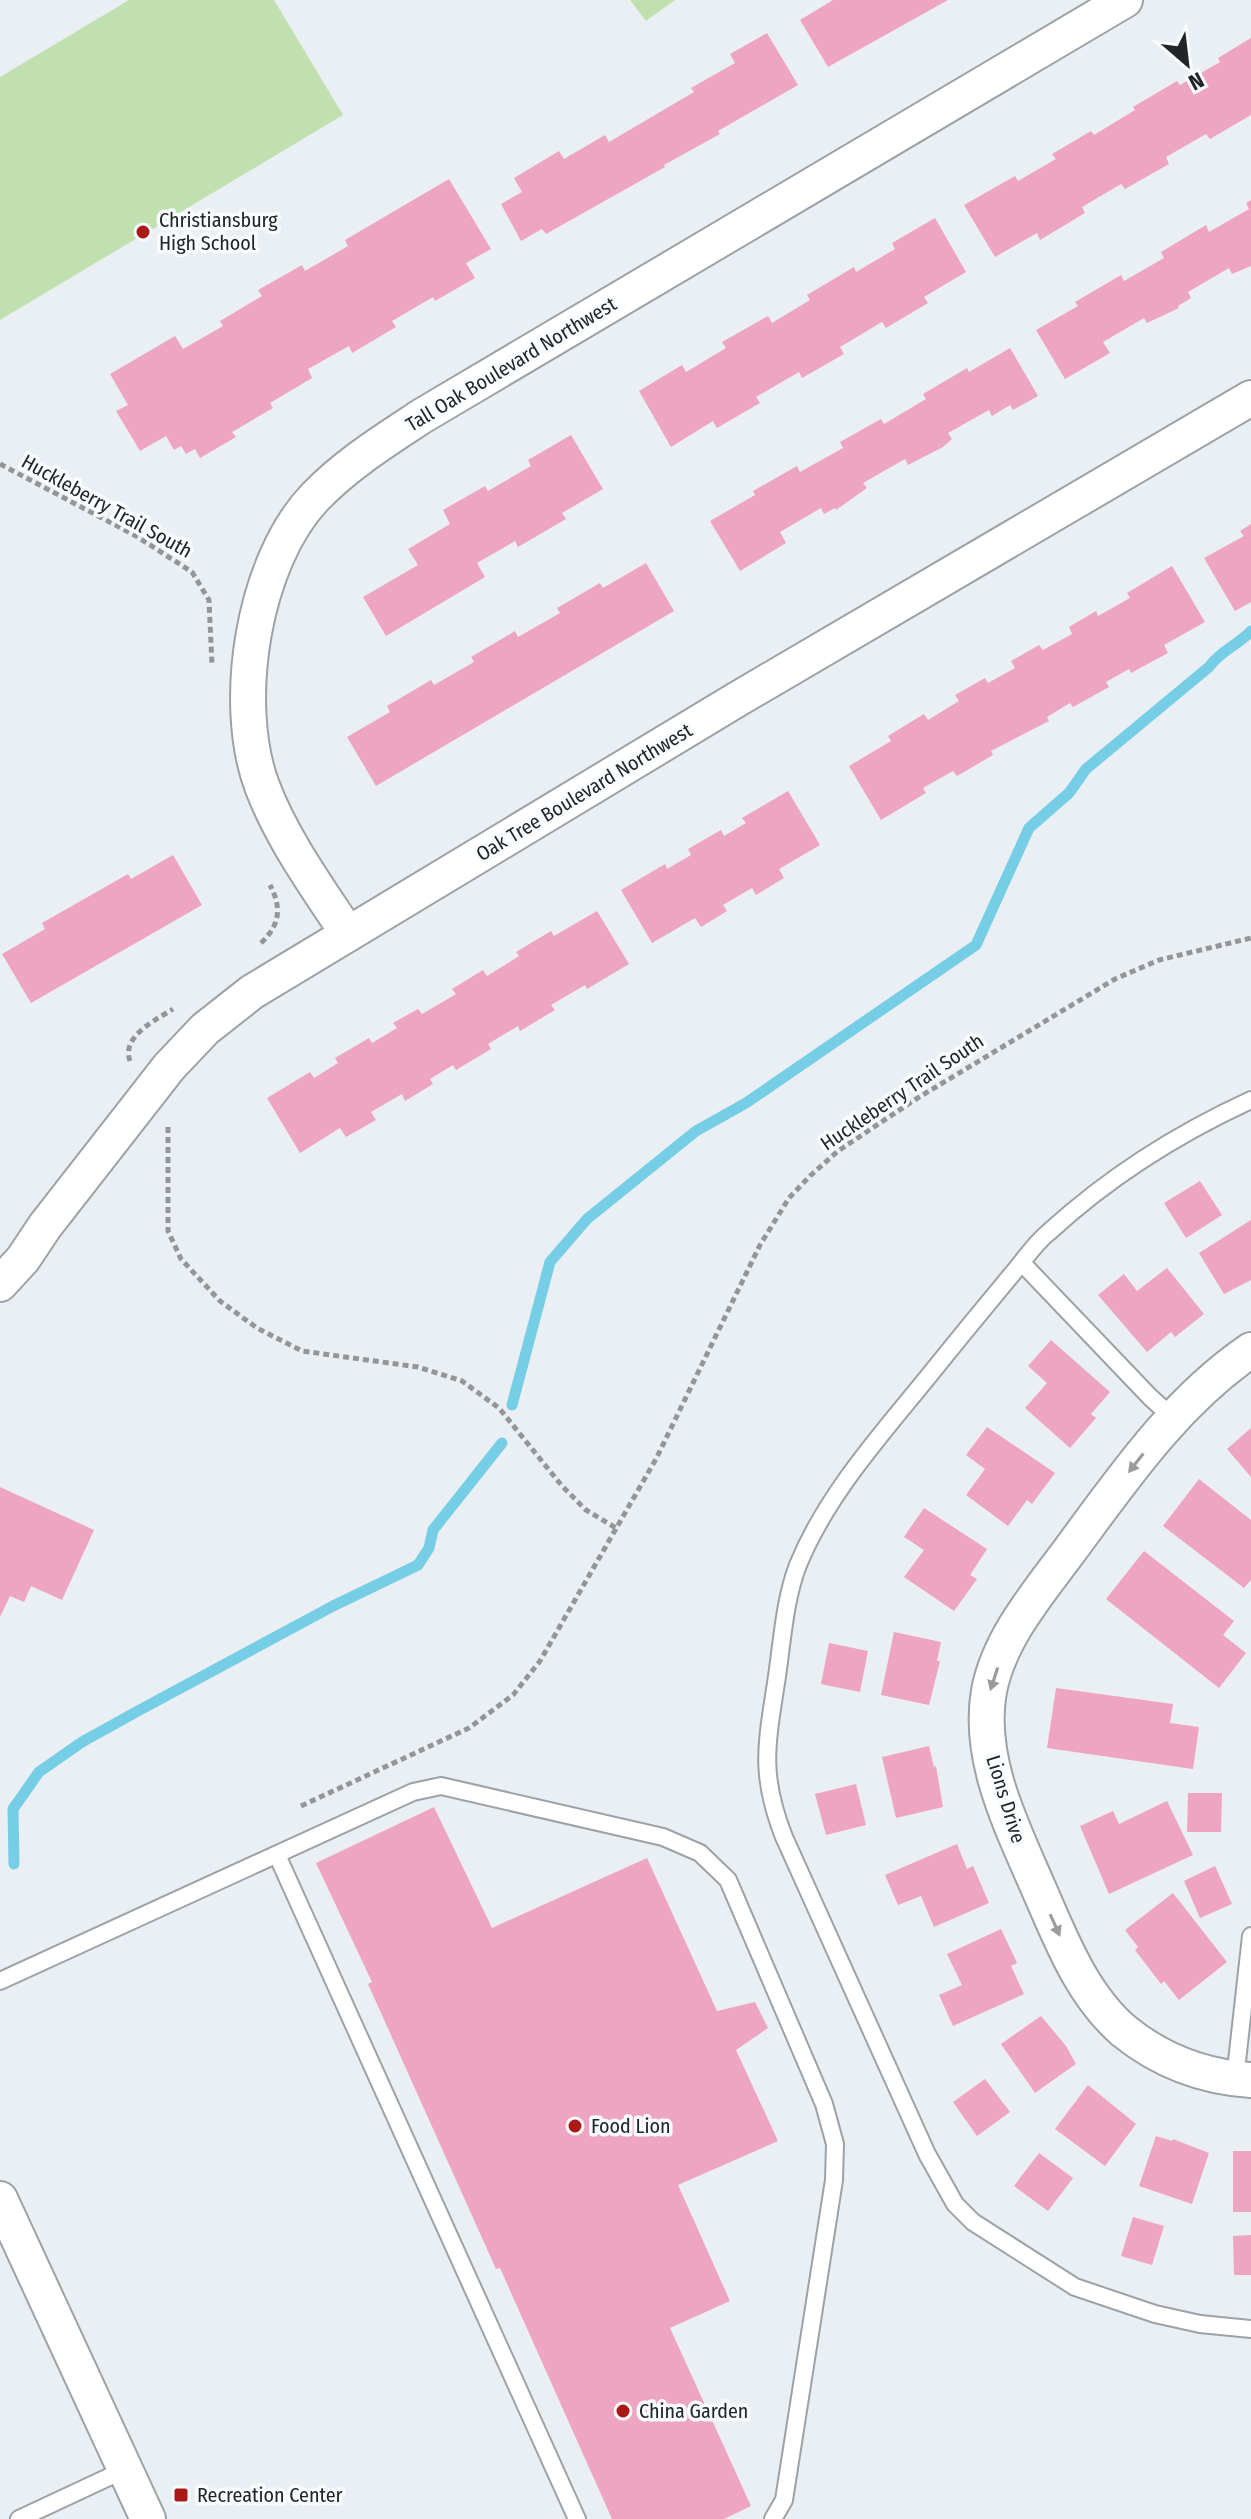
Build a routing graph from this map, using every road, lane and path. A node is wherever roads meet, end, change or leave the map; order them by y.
1 (1125, 0) edge
2 (1251, 398) edge
3 (0, 464) edge
4 (212, 670) dead end
5 (268, 881) dead end
6 (348, 934) junction
7 (1251, 938) edge
8 (250, 951) dead end
9 (180, 1003) dead end
10 (151, 1092) junction
11 (1251, 1100) edge
12 (1022, 1263) junction
13 (0, 1284) edge
14 (1251, 1350) edge
15 (1172, 1417) junction
16 (616, 1528) junction
17 (301, 1806) dead end
18 (277, 1855) junction
19 (1251, 1936) edge
20 (0, 1981) edge
21 (1243, 2080) edge
22 (0, 2199) edge
23 (1251, 2329) edge
24 (126, 2469) junction
25 (19, 2519) edge
26 (148, 2519) edge
27 (577, 2519) edge
28 (773, 2519) edge

1 - 6 street, Tall Oak Boulevard Northwest
2 - 6 street, Oak Tree Boulevard Northwest
3 - 4 path, Huckleberry Trail South
5 - 8 path
6 - 10 street, Oak Tree Boulevard Northwest
7 - 16 path, Huckleberry Trail South
9 - 10 path
10 - 13 street, Oak Tree Boulevard Northwest
10 - 16 path
11 - 12 lane
12 - 15 lane
12 - 23 lane
14 - 15 street, Lions Drive
15 -> 21 street, Lions Drive
16 - 17 path, Huckleberry Trail South
18 - 20 lane
18 - 27 lane
18 - 28 lane
19 - 21 lane
22 - 24 street
24 - 25 lane
24 - 26 street

